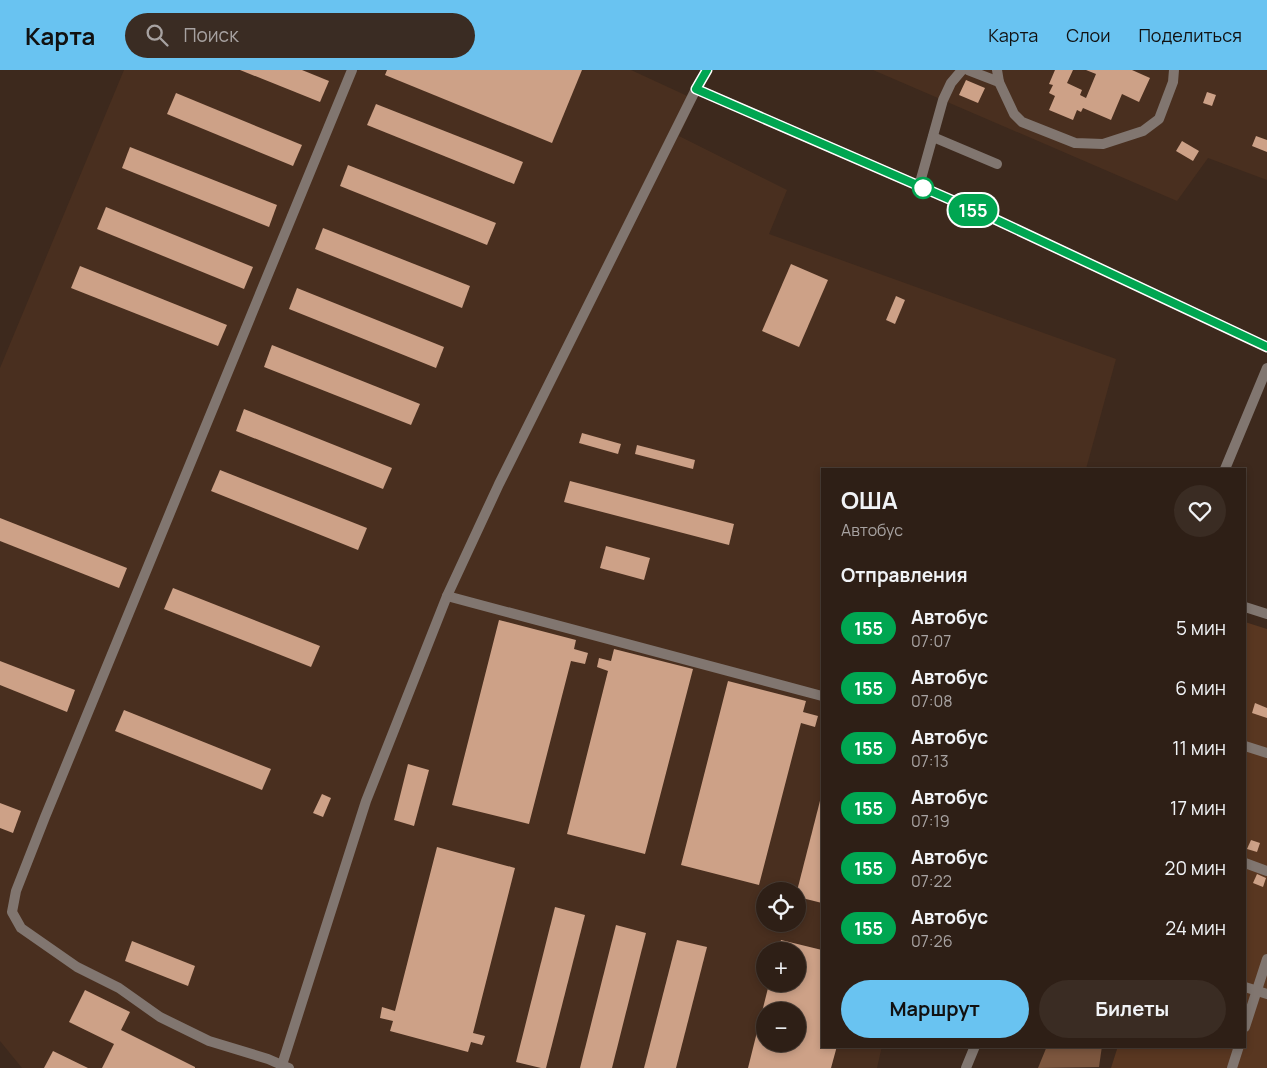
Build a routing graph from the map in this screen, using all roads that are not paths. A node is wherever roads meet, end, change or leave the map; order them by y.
1 (352, 70) edge
2 (707, 70) edge
3 (962, 70) edge
4 (968, 70) edge
5 (997, 70) edge
6 (1174, 70) edge
7 (999, 82) junction
8 (696, 89) junction
9 (933, 137) junction
10 (997, 164) dead end
11 (919, 186) junction
12 (1267, 347) edge
13 (1267, 368) edge
14 (1225, 468) edge
15 (447, 596) junction
16 (1246, 607) edge
17 (1267, 614) edge
18 (821, 696) edge
19 (1246, 746) edge
20 (1267, 752) edge
21 (1246, 863) edge
22 (1267, 871) edge
23 (1267, 960) edge
24 (1246, 987) edge
25 (1256, 990) junction
26 (1267, 994) edge
27 (1246, 1024) edge
28 (974, 1048) edge
29 (1238, 1048) edge
30 (284, 1067) edge
31 (966, 1068) edge
32 (1232, 1068) edge

1 - 30 street
2 - 8 street
3 - 9 street
4 - 7 street
5 - 7 street
6 - 7 street
8 - 11 street
8 - 15 street
9 - 10 street
9 - 11 street
11 - 12 street
13 - 14 street
15 - 18 street
15 - 30 street
16 - 17 street
19 - 20 street
21 - 22 street
23 - 25 street
24 - 25 street
25 - 26 street
25 - 27 street
28 - 31 street
29 - 32 street

